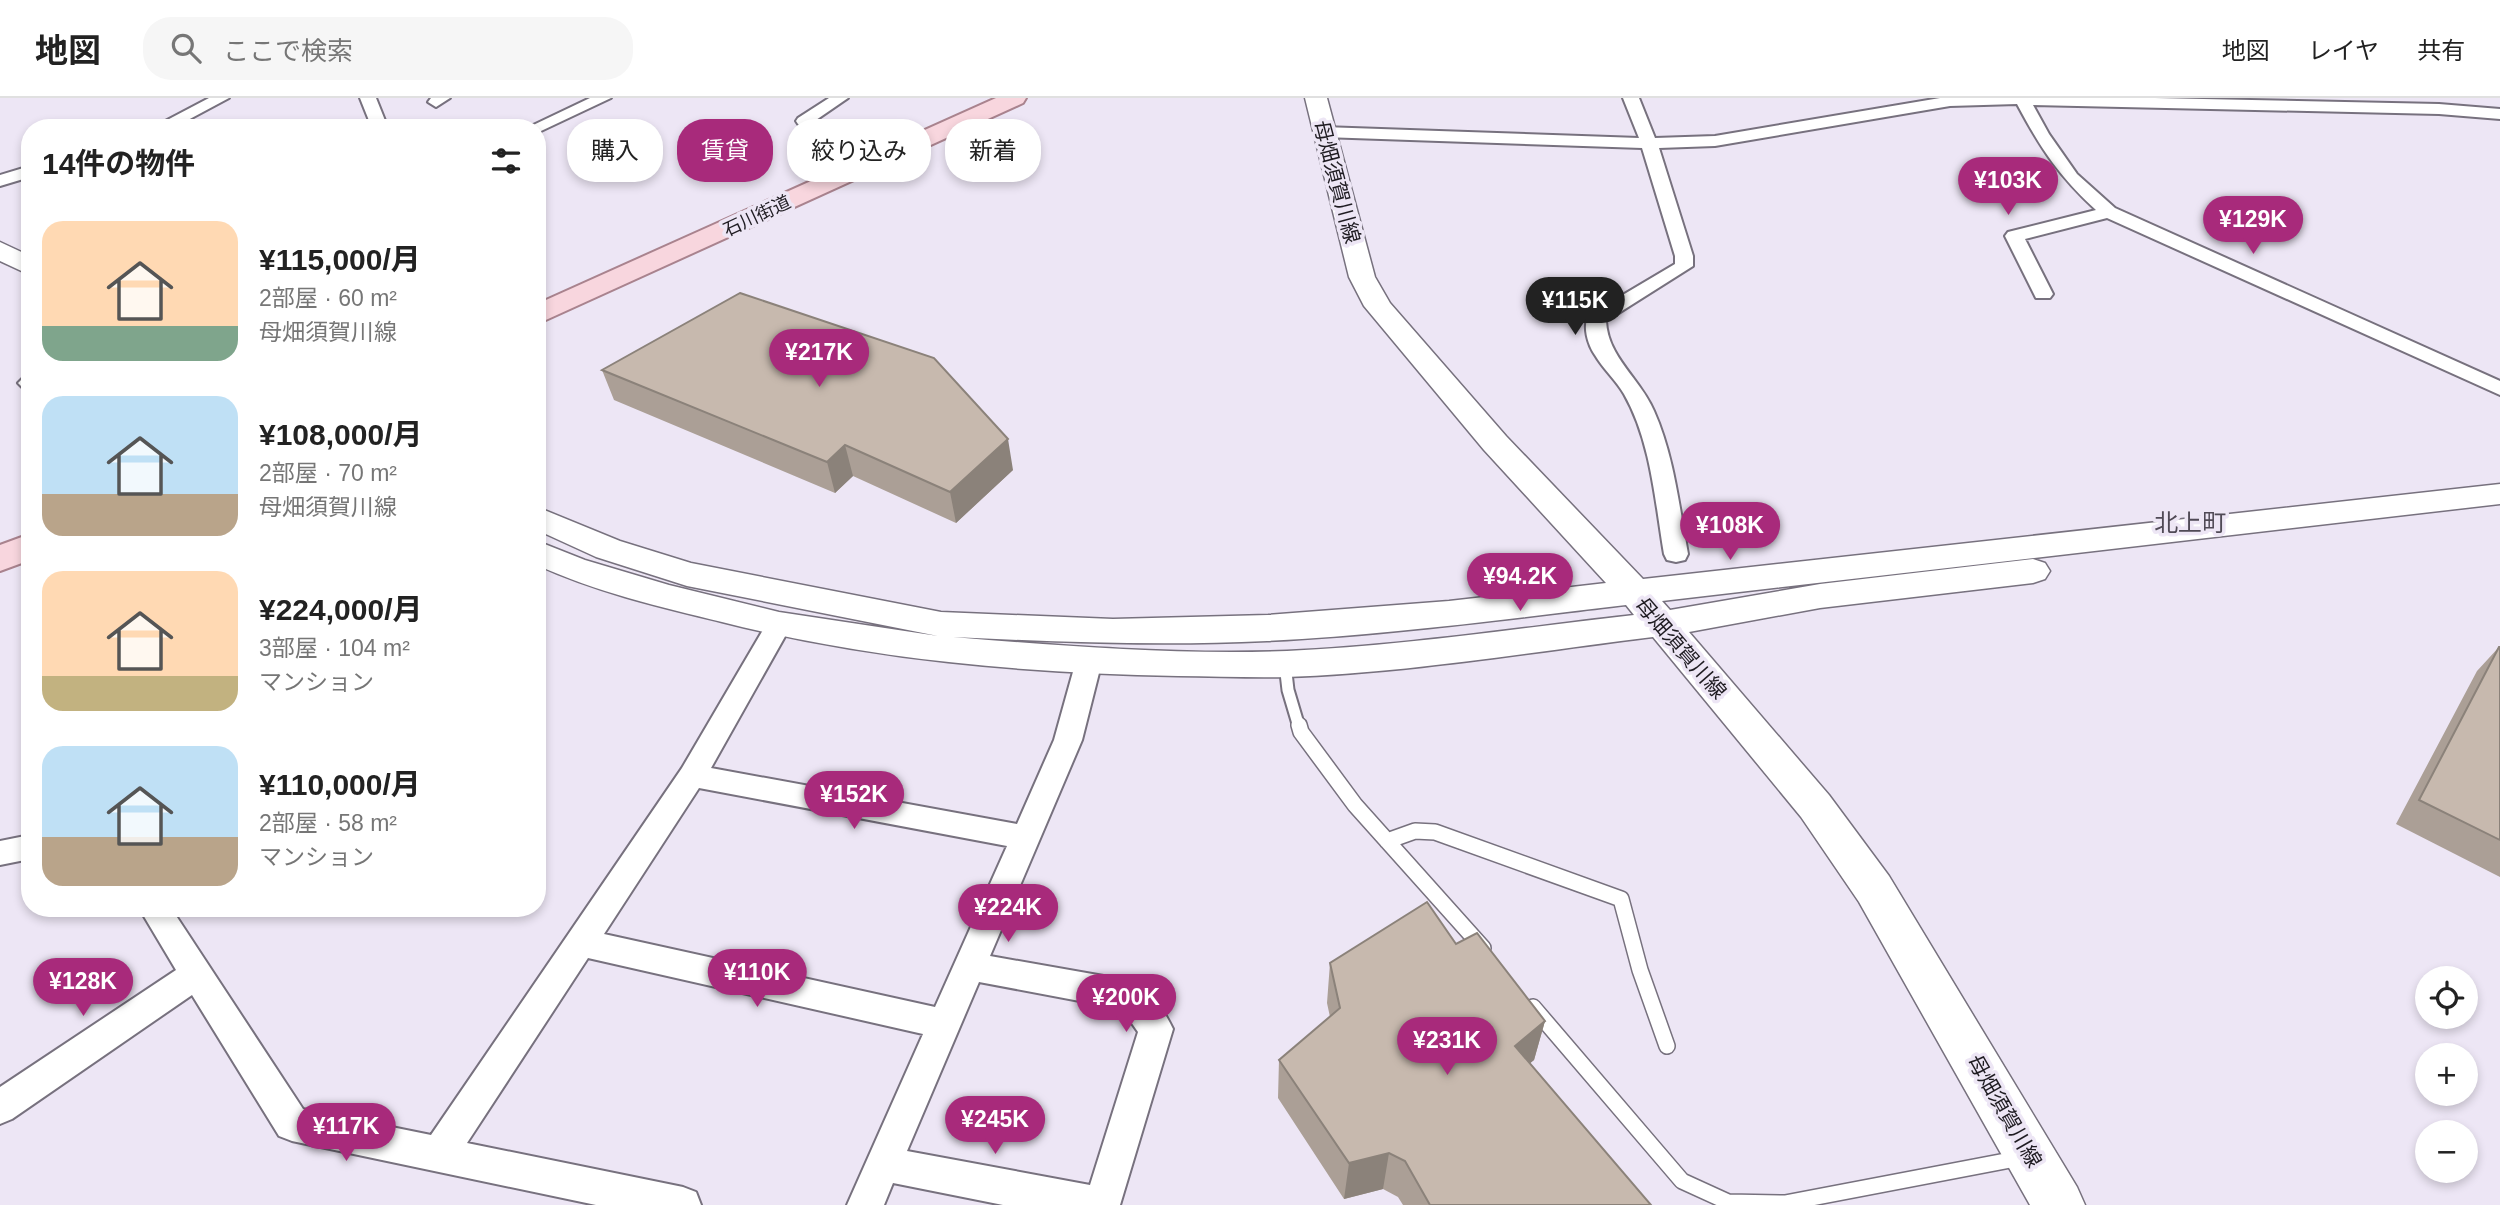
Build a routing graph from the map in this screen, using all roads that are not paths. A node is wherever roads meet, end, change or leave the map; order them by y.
1 (221, 98) edge
2 (368, 98) edge
3 (603, 98) edge
4 (840, 98) edge
5 (1015, 98) edge
6 (1631, 98) edge
7 (2022, 99) edge
8 (2500, 114) edge
9 (1319, 115) edge
10 (178, 119) edge
11 (376, 119) edge
12 (807, 119) edge
13 (546, 123) edge
14 (931, 136) edge
15 (1649, 143) junction
16 (21, 174) edge
17 (0, 181) edge
18 (831, 182) edge
19 (2109, 212) junction
20 (2043, 294) dead end
21 (546, 312) edge
22 (2500, 389) edge
23 (2500, 494) edge
24 (2500, 516) edge
25 (546, 521) edge
26 (21, 549) edge
27 (1676, 554) dead end
28 (546, 556) edge
29 (0, 559) edge
30 (1645, 605) junction
31 (779, 624) junction
32 (1089, 661) junction
33 (1285, 664) junction
34 (692, 776) junction
35 (1026, 837) junction
36 (1387, 841) junction
37 (21, 849) edge
38 (0, 853) edge
39 (160, 917) edge
40 (581, 943) junction
41 (1494, 961) edge
42 (970, 966) junction
43 (196, 974) junction
44 (1521, 992) edge
45 (944, 1024) junction
46 (1667, 1046) dead end
47 (0, 1107) edge
48 (440, 1153) junction
49 (2032, 1156) junction
50 (884, 1164) junction
51 (683, 1205) edge
52 (866, 1205) edge
53 (1096, 1205) edge
54 (1102, 1205) edge
55 (2059, 1205) edge

1 - 10 street
2 - 11 street
3 - 13 street
4 - 12 street
5 - 14 main road, 石川街道
6 - 15 street
7 - 8 street
7 - 15 street
7 - 19 street
9 - 15 street
9 - 30 street, 母畑須賀川線
15 - 27 street
16 - 17 street
18 - 21 main road, 石川街道
19 - 20 street
19 - 22 street
23 - 30 street
24 - 30 street
25 - 30 street
26 - 29 main road
28 - 31 street
30 - 33 street
30 - 49 street, 母畑須賀川線
31 - 32 street
31 - 34 street
32 - 33 street
32 - 35 street
33 - 36 lane
34 - 35 street
34 - 40 street
35 - 42 street
36 - 41 lane
36 - 46 lane
37 - 38 street
39 - 43 street
40 - 45 street
40 - 48 street
42 - 45 street
42 - 54 street
43 - 47 street
43 - 48 street
44 - 49 lane
45 - 50 street
48 - 51 street
49 - 55 street, 母畑須賀川線
50 - 52 street
50 - 53 street

